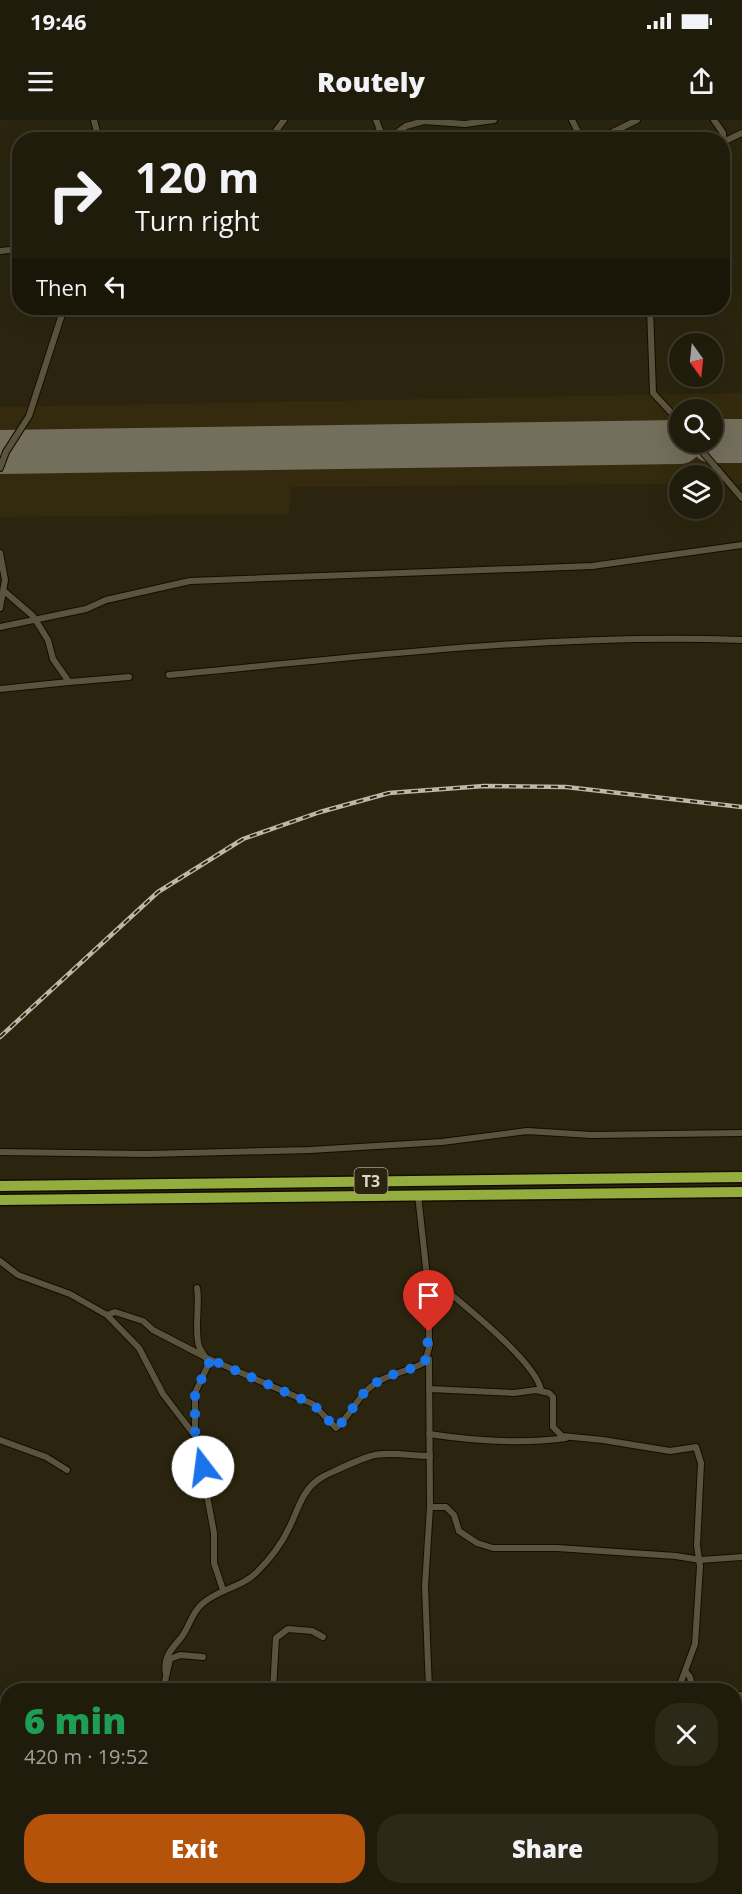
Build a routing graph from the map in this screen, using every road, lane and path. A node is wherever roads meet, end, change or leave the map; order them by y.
1 (376, 120) edge
2 (494, 120) edge
3 (637, 120) edge
4 (380, 130) joint
5 (377, 132) edge
6 (398, 132) edge
7 (613, 132) edge
8 (62, 315) edge
9 (650, 315) edge
10 (669, 410) edge
11 (703, 453) edge
12 (0, 468) edge
13 (742, 498) edge
14 (742, 545) edge
15 (0, 553) edge
16 (4, 591) junction
17 (0, 608) edge
18 (34, 619) junction
19 (0, 627) edge
20 (742, 640) edge
21 (169, 675) dead end
22 (129, 677) dead end
23 (69, 682) junction
24 (0, 689) edge
25 (742, 1132) edge
26 (0, 1152) edge
27 (742, 1177) edge
28 (0, 1186) edge
29 (742, 1192) edge
30 (418, 1195) junction
31 (0, 1200) edge
32 (0, 1261) edge
33 (427, 1274) junction
34 (197, 1288) dead end
35 (107, 1315) junction
36 (429, 1344) junction
37 (207, 1358) junction
38 (429, 1389) junction
39 (541, 1390) junction
40 (429, 1434) junction
41 (195, 1436) junction
42 (573, 1438) junction
43 (0, 1440) edge
44 (430, 1456) junction
45 (67, 1470) dead end
46 (430, 1507) junction
47 (742, 1557) edge
48 (699, 1560) junction
49 (223, 1590) junction
50 (323, 1637) dead end
51 (203, 1657) dead end
52 (686, 1672) junction
53 (165, 1675) junction
54 (164, 1683) edge
55 (273, 1683) edge
56 (429, 1683) edge
57 (681, 1683) edge
58 (691, 1683) edge

1 - 4 street
2 - 6 street
3 - 7 street
4 - 5 street
8 - 12 street
9 - 10 street
11 - 13 street
14 - 18 street
15 - 16 street
16 - 17 street
16 - 18 street
18 - 19 street
18 - 23 street
20 - 21 street
22 - 23 street
23 - 24 street
25 - 26 street
27 - 28 highway, T3
29 - 30 highway, T3
30 - 31 highway, T3
30 - 33 street
32 - 35 street
33 - 36 street
33 - 39 street
34 - 37 street
35 - 37 street
35 - 41 street
36 - 37 street
36 - 38 street
37 - 41 street
38 - 39 street
38 - 40 street
39 - 42 street
40 - 42 street
40 - 44 street
41 - 49 street
42 - 48 street
43 - 45 street
44 - 46 street
44 - 49 street
46 - 48 street
46 - 56 street
47 - 48 street
48 - 52 street
49 - 53 street
50 - 55 street
51 - 53 street
52 - 57 street
52 - 58 street
53 - 54 street

